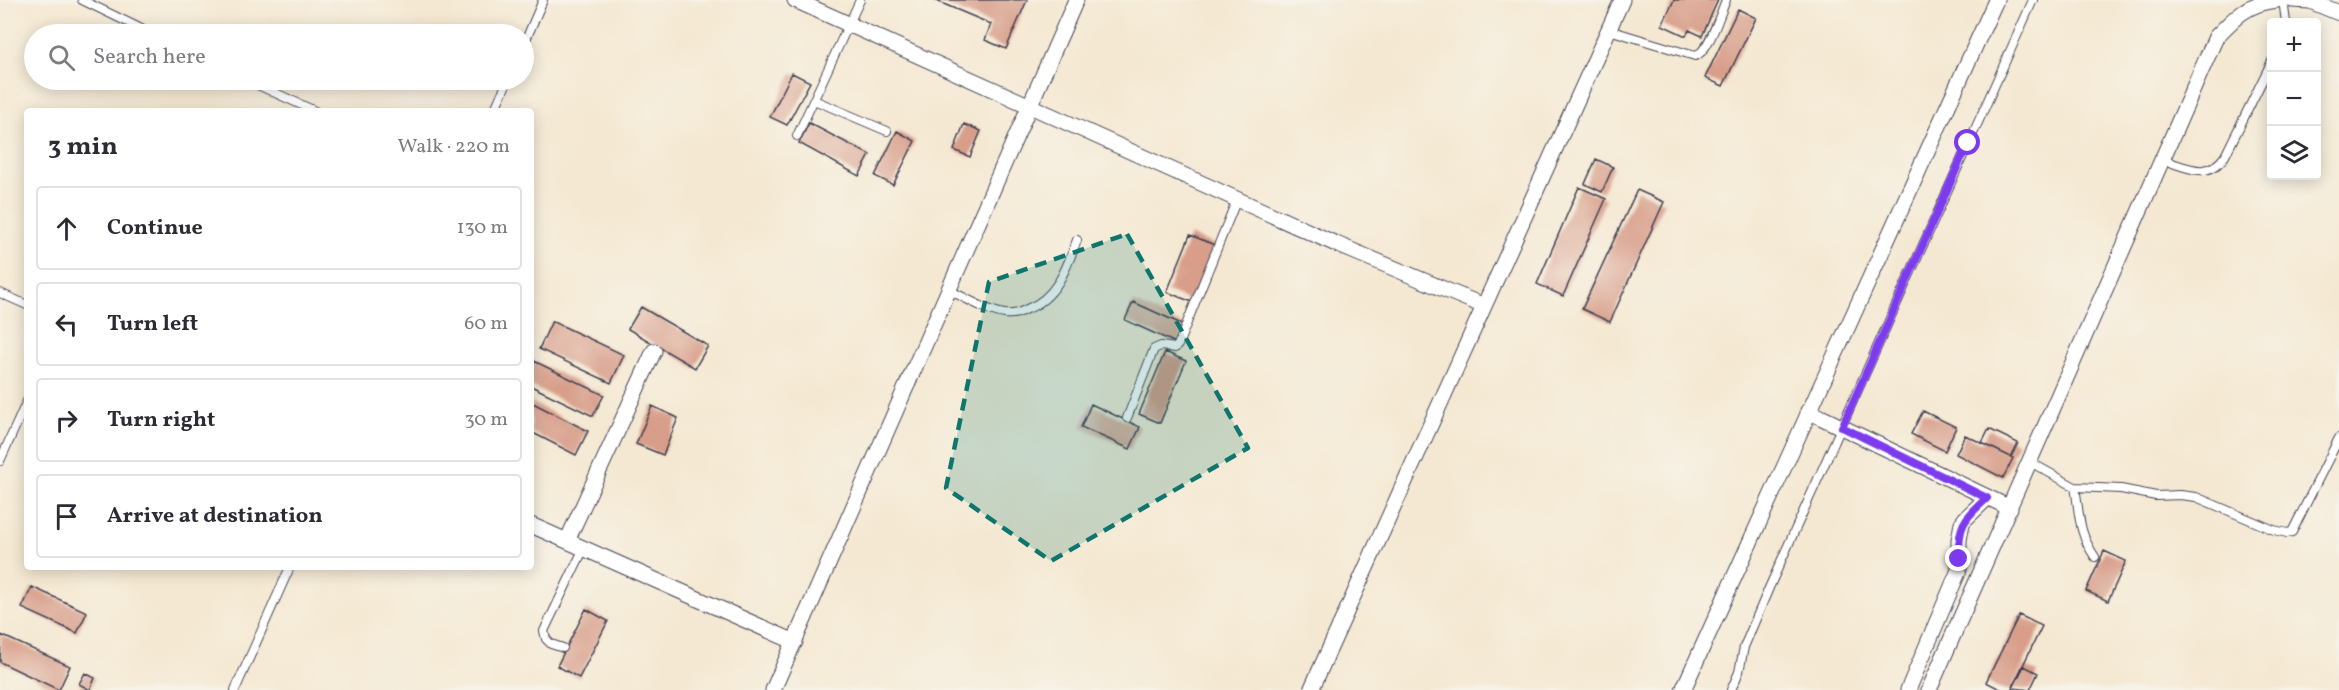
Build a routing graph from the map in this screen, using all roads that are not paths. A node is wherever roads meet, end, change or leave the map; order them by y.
1 (82, 0) edge
2 (543, 0) edge
3 (795, 0) edge
4 (860, 0) edge
5 (1076, 0) edge
6 (1622, 0) edge
7 (1726, 0) edge
8 (1996, 0) edge
9 (2033, 0) edge
10 (2277, 0) edge
11 (2283, 0) edge
12 (2292, 0) edge
13 (2332, 7) edge
14 (2285, 18) edge
15 (131, 24) edge
16 (533, 24) edge
17 (849, 24) junction
18 (1609, 30) junction
19 (2267, 69) edge
20 (269, 90) edge
21 (503, 90) edge
22 (814, 99) junction
23 (1030, 104) junction
24 (308, 108) edge
25 (495, 108) edge
26 (887, 131) dead end
27 (797, 136) dead end
28 (2162, 160) junction
29 (1237, 199) junction
30 (1077, 240) dead end
31 (949, 290) junction
32 (0, 293) edge
33 (24, 304) edge
34 (1484, 306) junction
35 (654, 351) dead end
36 (24, 408) edge
37 (1808, 411) junction
38 (1127, 418) dead end
39 (1842, 427) junction
40 (2339, 438) edge
41 (0, 461) edge
42 (2030, 462) junction
43 (2075, 487) junction
44 (1987, 498) junction
45 (2010, 508) junction
46 (534, 526) edge
47 (567, 541) junction
48 (584, 548) junction
49 (2095, 557) dead end
50 (289, 570) edge
51 (795, 642) junction
52 (563, 648) dead end
53 (235, 690) edge
54 (773, 690) edge
55 (1311, 690) edge
56 (1683, 690) edge
57 (1731, 690) edge
58 (1908, 690) edge
59 (1929, 690) edge

1 - 15 lane
2 - 16 lane
3 - 17 street
4 - 17 lane
5 - 23 street
6 - 18 street
7 - 18 lane
8 - 37 street
9 - 39 lane
10 - 28 street
11 - 14 lane
12 - 13 street
17 - 22 lane
17 - 23 street
18 - 34 street
19 - 28 lane
20 - 24 lane
21 - 25 lane
22 - 26 lane
22 - 27 lane
23 - 29 street
23 - 31 street
28 - 42 street
29 - 34 street
29 - 38 lane
30 - 31 lane
31 - 51 street
32 - 33 lane
34 - 55 street
35 - 47 street
36 - 41 lane
37 - 39 street
37 - 56 street
39 - 44 street
39 - 57 lane
40 - 43 lane
42 - 43 lane
42 - 45 street
43 - 49 lane
44 - 45 street
44 - 58 street
45 - 59 street
46 - 47 street
47 - 48 street
48 - 51 street
48 - 52 lane
50 - 53 lane
51 - 54 street

